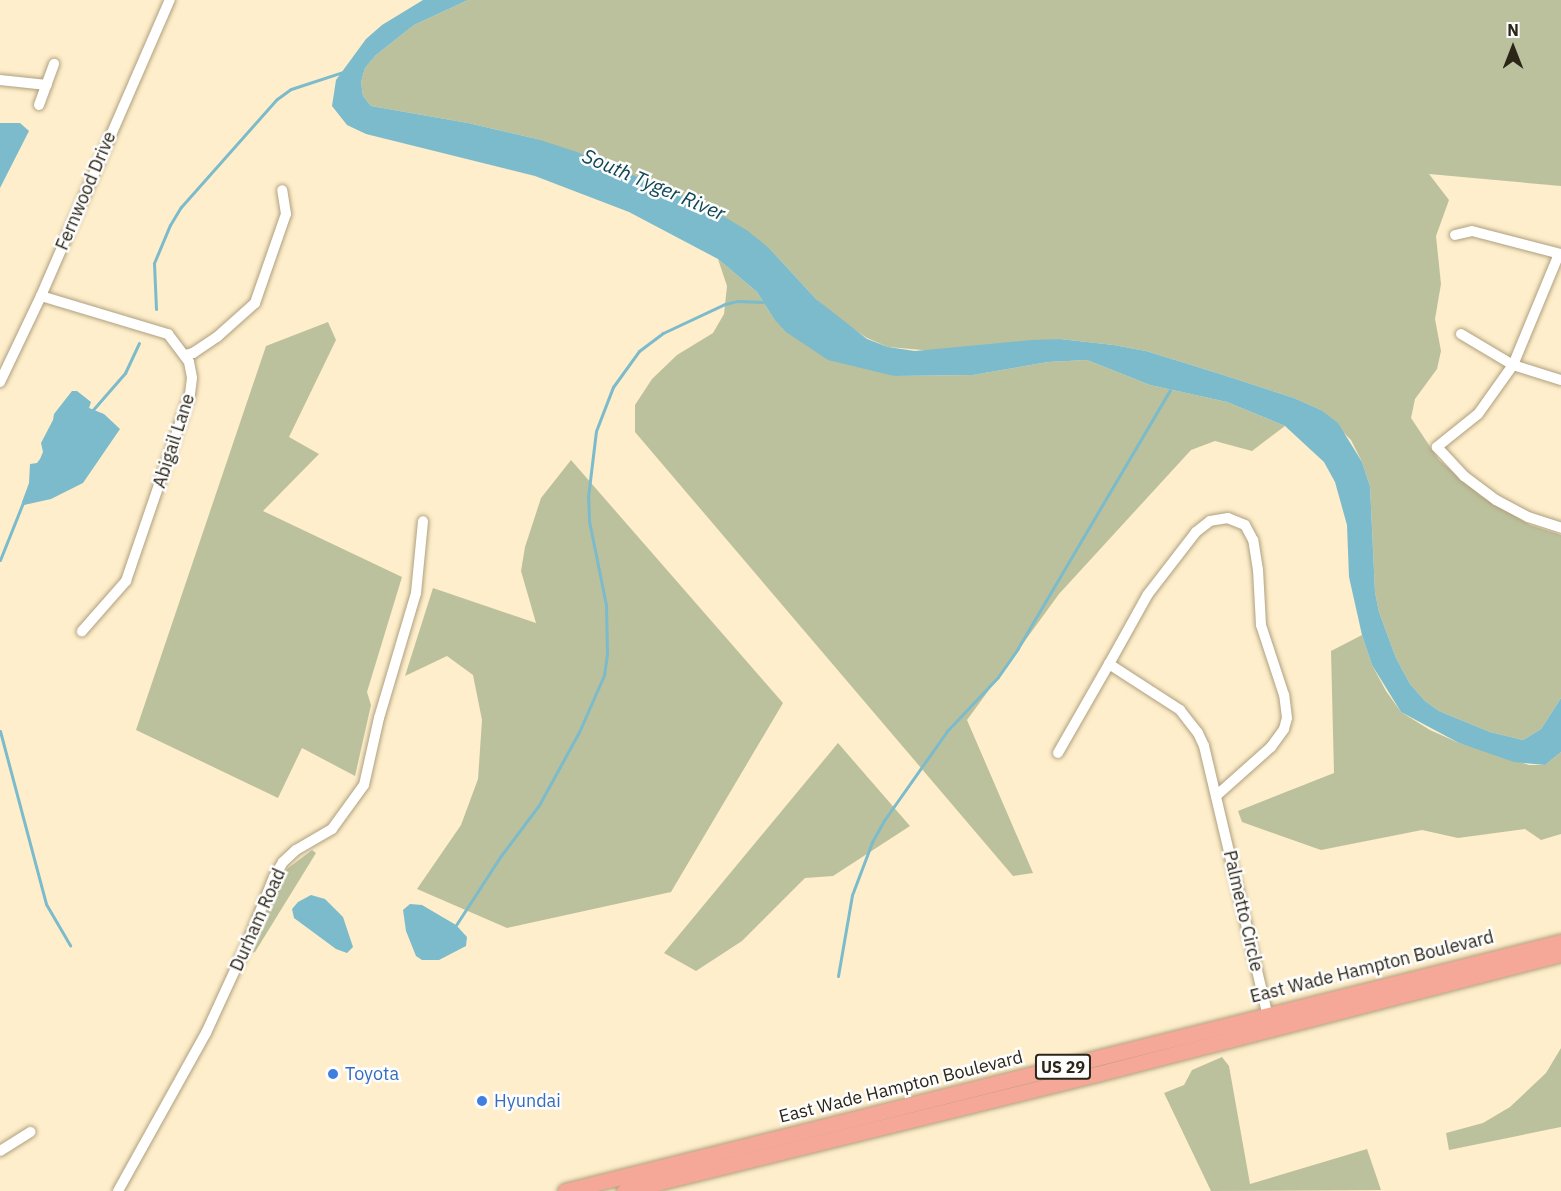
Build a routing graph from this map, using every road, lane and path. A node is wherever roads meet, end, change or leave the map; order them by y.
1 (170, 0) edge
2 (54, 64) dead end
3 (0, 80) edge
4 (47, 85) junction
5 (39, 105) dead end
6 (282, 190) dead end
7 (1455, 235) dead end
8 (1560, 254) edge
9 (41, 296) junction
10 (1461, 334) dead end
11 (185, 355) junction
12 (1513, 364) junction
13 (1561, 380) edge
14 (0, 382) edge
15 (423, 520) dead end
16 (1561, 528) edge
17 (82, 631) dead end
18 (1109, 664) junction
19 (1058, 753) dead end
20 (1216, 796) junction
21 (1561, 942) edge
22 (1561, 954) edge
23 (1482, 968) junction
24 (1269, 1020) junction
25 (30, 1132) dead end
26 (0, 1151) edge
27 (716, 1161) junction
28 (118, 1191) edge
29 (566, 1191) edge
30 (624, 1191) edge

1 - 9 street, Fernwood Drive
2 - 4 street
3 - 4 street
4 - 5 street
6 - 11 street
7 - 8 street
8 - 12 street
9 - 11 street
9 - 14 street, Fernwood Drive
10 - 12 street
11 - 17 street, Abigail Lane
12 - 13 street
12 - 16 street
15 - 28 street, Durham Road
18 - 19 street
18 - 20 street, Palmetto Circle
18 - 20 street
20 - 24 street, Palmetto Circle
21 - 23 main road, East Wade Hampton Boulevard / US 29
22 - 23 main road, East Wade Hampton Boulevard / US 29
23 - 24 main road, East Wade Hampton Boulevard / US 29
24 - 27 main road, East Wade Hampton Boulevard / US 29
25 - 26 street
27 - 29 main road, East Wade Hampton Boulevard / US 29
27 - 30 main road, East Wade Hampton Boulevard / US 29

